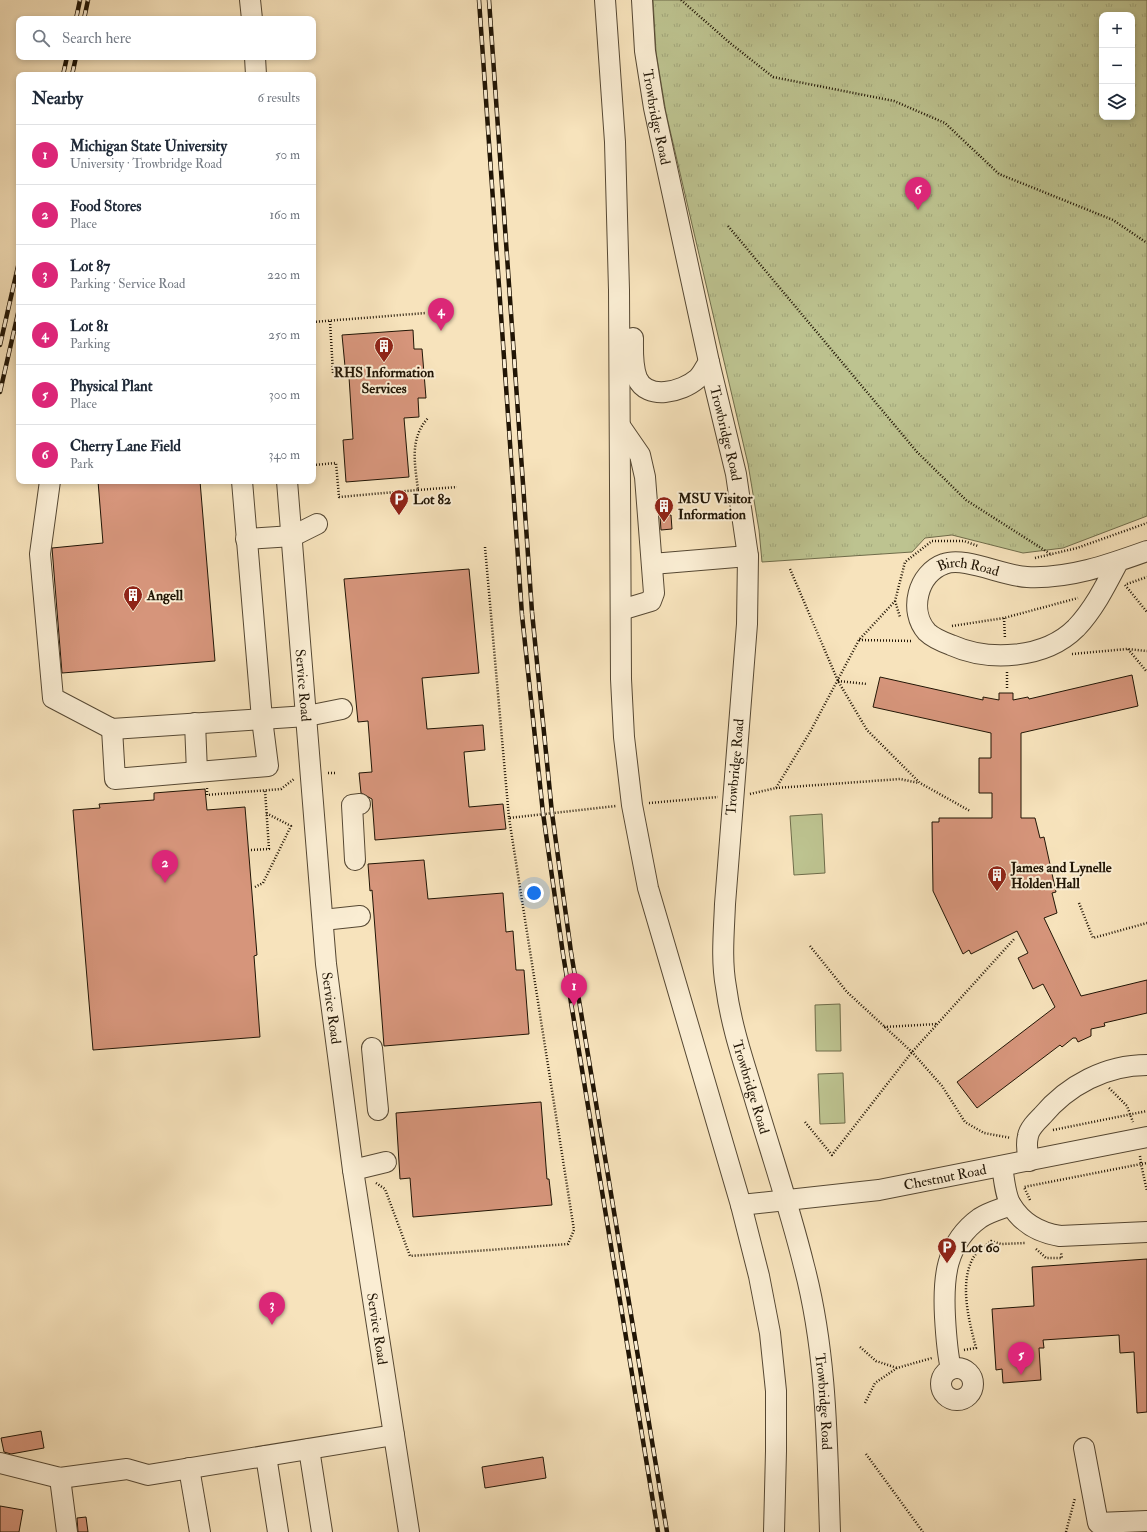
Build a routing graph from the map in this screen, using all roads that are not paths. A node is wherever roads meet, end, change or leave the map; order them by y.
1 (250, 0) edge
2 (605, 0) edge
3 (642, 0) edge
4 (252, 16) edge
5 (255, 60) edge
6 (256, 72) edge
7 (615, 142) junction
8 (709, 362) junction
9 (620, 426) junction
10 (50, 484) edge
11 (242, 484) edge
12 (287, 484) edge
13 (317, 524) dead end
14 (293, 536) junction
15 (246, 539) junction
16 (1147, 551) edge
17 (748, 556) junction
18 (1118, 562) junction
19 (652, 564) junction
20 (621, 610) junction
21 (342, 709) dead end
22 (307, 716) junction
23 (262, 718) junction
24 (194, 723) junction
25 (112, 729) junction
26 (197, 772) junction
27 (360, 804) dead end
28 (355, 860) dead end
29 (360, 916) dead end
30 (323, 920) junction
31 (372, 1048) dead end
32 (1147, 1064) edge
33 (378, 1110) dead end
34 (1142, 1138) edge
35 (1029, 1161) junction
36 (386, 1162) dead end
37 (1002, 1166) junction
38 (353, 1170) junction
39 (786, 1200) junction
40 (741, 1204) junction
41 (1011, 1205) junction
42 (1147, 1232) edge
43 (949, 1361) road end
44 (394, 1435) junction
45 (1084, 1448) dead end
46 (309, 1449) junction
47 (266, 1456) junction
48 (0, 1463) edge
49 (189, 1468) junction
50 (60, 1478) junction
51 (1147, 1521) edge
52 (1098, 1527) edge
53 (67, 1532) edge
54 (200, 1532) edge
55 (278, 1532) edge
56 (322, 1532) edge
57 (409, 1532) edge
58 (774, 1532) edge
59 (830, 1532) edge

1 - 4 street
2 - 7 street
3 - 8 street, Trowbridge Road
5 - 6 street
7 - 8 street
7 - 9 street
8 - 17 street, Trowbridge Road
9 - 19 street
9 - 20 street
10 - 25 street
11 - 15 street
12 - 14 street, Service Road
13 - 14 street
14 - 15 street
14 - 22 street, Service Road
15 - 23 street
16 - 18 street, Birch Road
17 - 19 street
17 - 39 street, Trowbridge Road
18 - 18 street, Birch Road
19 - 20 street
20 - 40 street
21 - 22 street
22 - 23 street
22 - 30 street, Service Road
23 - 24 street
23 - 26 street
24 - 25 street
24 - 26 street
25 - 26 street
27 - 28 street
29 - 30 street
30 - 38 street, Service Road
31 - 33 street
32 - 35 street
34 - 35 street, Chestnut Road
35 - 37 street, Chestnut Road
36 - 38 street
37 - 39 street, Chestnut Road
37 - 41 street
38 - 44 street, Service Road
39 - 40 street, Chestnut Road
39 - 59 street, Trowbridge Road
40 - 58 street
41 - 42 street
41 - 43 street
44 - 46 street
44 - 57 street, Service Road
45 - 52 street
46 - 47 street
46 - 56 street
47 - 49 street
47 - 55 street
48 - 50 street
49 - 50 street
49 - 54 street
50 - 53 street
51 - 52 street

